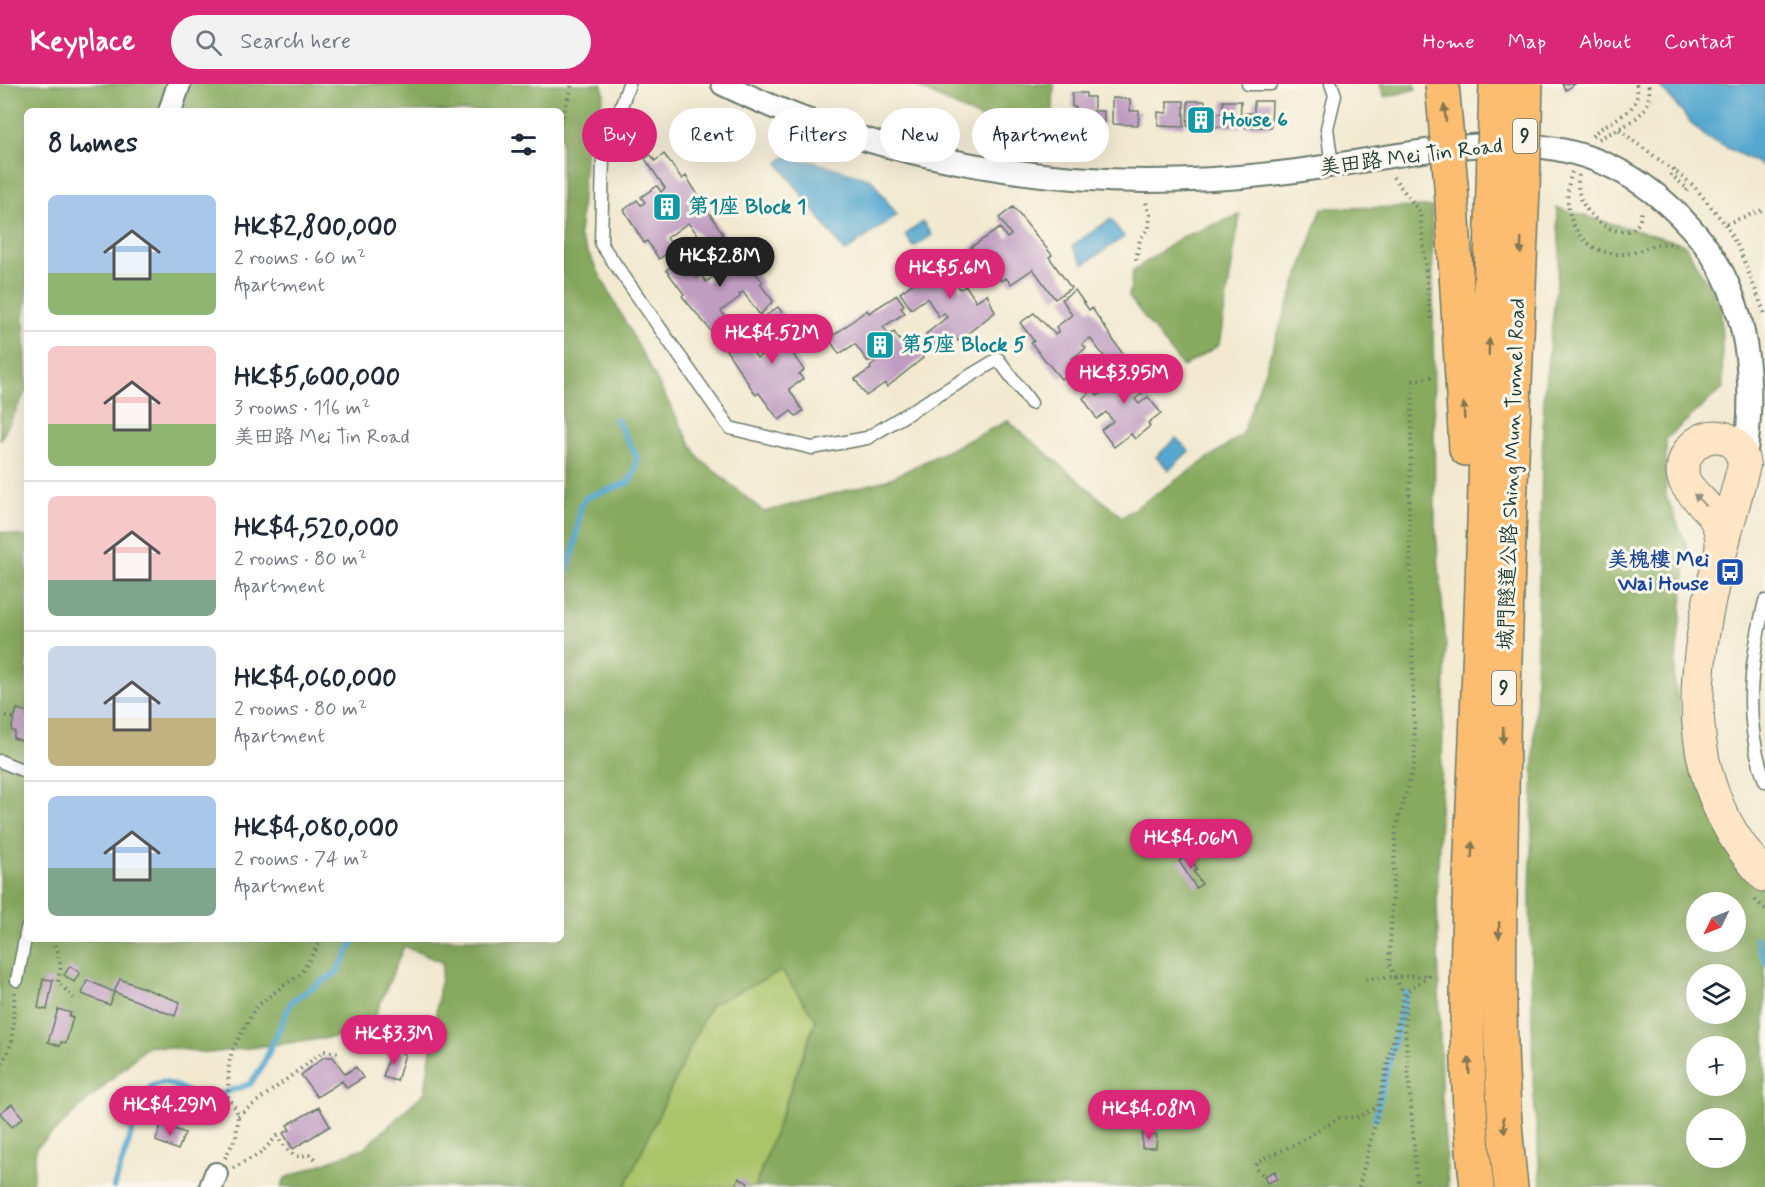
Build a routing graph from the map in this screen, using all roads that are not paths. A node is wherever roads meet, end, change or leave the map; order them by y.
1 (179, 84) edge
2 (629, 84) edge
3 (723, 84) edge
4 (1248, 84) edge
5 (1271, 84) edge
6 (1331, 84) edge
7 (1442, 84) edge
8 (1496, 84) edge
9 (1526, 84) edge
10 (171, 108) edge
11 (620, 108) edge
12 (603, 162) edge
13 (1332, 166) junction
14 (1508, 188) junction
15 (1030, 403) dead end
16 (1744, 465) junction
17 (1721, 551) junction
18 (1765, 601) edge
19 (1481, 637) junction
20 (0, 761) edge
21 (24, 771) edge
22 (1765, 781) edge
23 (1765, 876) edge
24 (24, 942) edge
25 (17, 980) road end
26 (1477, 1187) edge
27 (1511, 1187) edge

1 - 10 street
2 - 11 lane
3 - 13 street, 美田路 Mei Tin Road
4 - 5 lane
6 - 13 lane
19 -> 7 highway, bridge
8 - 14 highway, 城門隧道公路 Shing Mun Tunnel Road / 9, bridge
9 - 14 highway, 城門隧道公路 Shing Mun Tunnel Road / 9, bridge
12 - 15 lane
13 - 16 street, 美田路 Mei Tin Road
19 -> 14 highway, 城門隧道公路 Shing Mun Tunnel Road / 9
14 -> 27 highway, 城門隧道公路 Shing Mun Tunnel Road / 9
16 - 17 street, 美田路 Mei Tin Road
17 -> 16 street
17 - 23 street, 美田路 Mei Tin Road
18 - 22 lane
26 -> 19 highway, 城門隧道公路 Shing Mun Tunnel Road / 9
20 - 21 lane
24 - 25 lane

